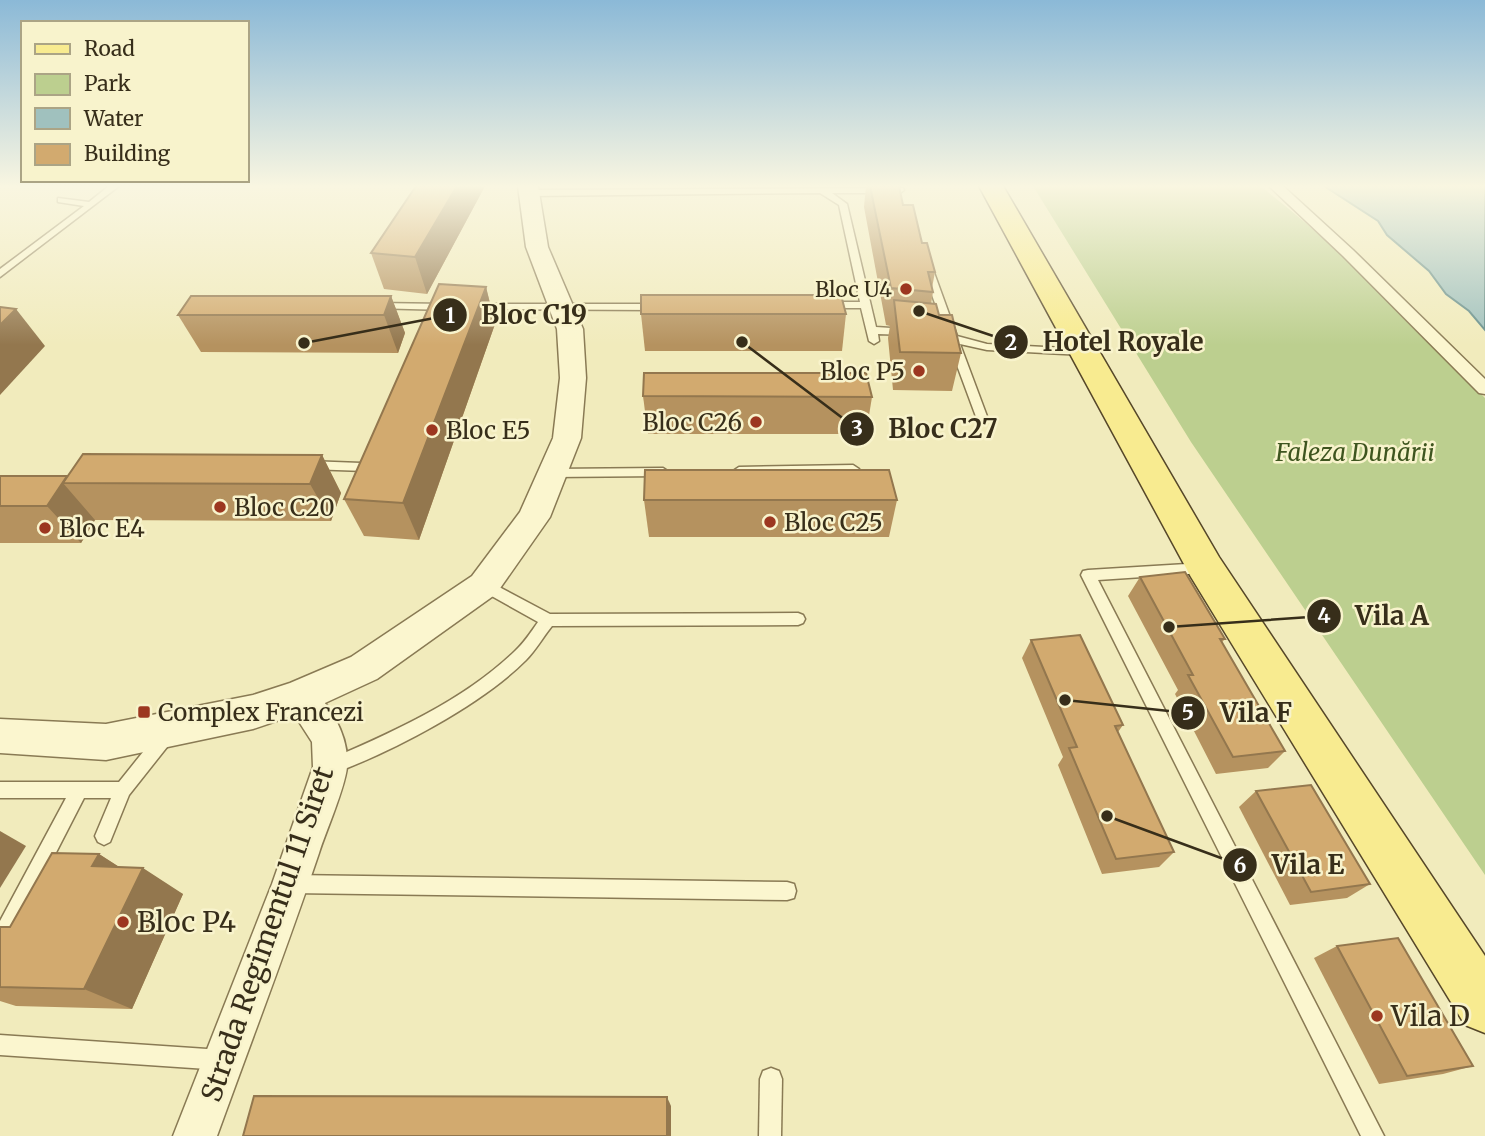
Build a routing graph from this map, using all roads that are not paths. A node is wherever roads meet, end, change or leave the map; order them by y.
1 (46, 239) edge
2 (536, 239) edge
3 (851, 239) edge
4 (1020, 239) edge
5 (1333, 239) edge
6 (922, 252) edge
7 (0, 274) edge
8 (811, 305) edge
9 (867, 305) junction
10 (369, 306) edge
11 (671, 306) edge
12 (439, 307) junction
13 (559, 308) junction
14 (433, 319) edge
15 (953, 339) junction
16 (1083, 352) junction
17 (1485, 389) edge
18 (982, 419) dead end
19 (376, 442) edge
20 (297, 465) edge
21 (853, 469) edge
22 (675, 471) edge
23 (730, 471) edge
24 (552, 473) junction
25 (1205, 568) junction
26 (484, 585) junction
27 (798, 618) dead end
28 (548, 620) junction
29 (299, 696) junction
30 (171, 729) junction
31 (0, 736) edge
32 (330, 767) junction
33 (0, 790) edge
34 (79, 790) junction
35 (123, 790) junction
36 (104, 836) dead end
37 (290, 884) junction
38 (788, 891) dead end
39 (0, 941) edge
40 (1485, 1005) edge
41 (0, 1045) edge
42 (224, 1060) junction
43 (771, 1079) dead end
44 (195, 1136) edge
45 (770, 1136) edge
46 (1373, 1136) edge

1 - 7 lane
2 - 13 street
3 - 9 lane
4 - 16 main road
5 - 17 street
6 - 15 lane
8 - 9 lane
9 - 15 lane
10 - 12 lane
11 - 13 lane
12 - 13 lane
12 - 14 lane
13 - 24 street
15 - 16 lane
15 - 18 lane
16 - 25 main road
19 - 20 lane
21 - 23 lane
22 - 24 lane
24 - 26 street
25 - 40 main road
25 - 46 lane
26 - 28 lane
26 - 29 street
27 - 28 lane
28 - 32 lane
29 - 30 street
29 - 32 street, Strada Regimentul 11 Siret
30 - 31 street
30 - 35 lane
32 - 37 street, Strada Regimentul 11 Siret
33 - 34 lane
34 - 35 lane
34 - 39 lane
35 - 36 lane
37 - 38 lane
37 - 42 street, Strada Regimentul 11 Siret
41 - 42 lane
42 - 44 street, Strada Regimentul 11 Siret
43 - 45 lane

